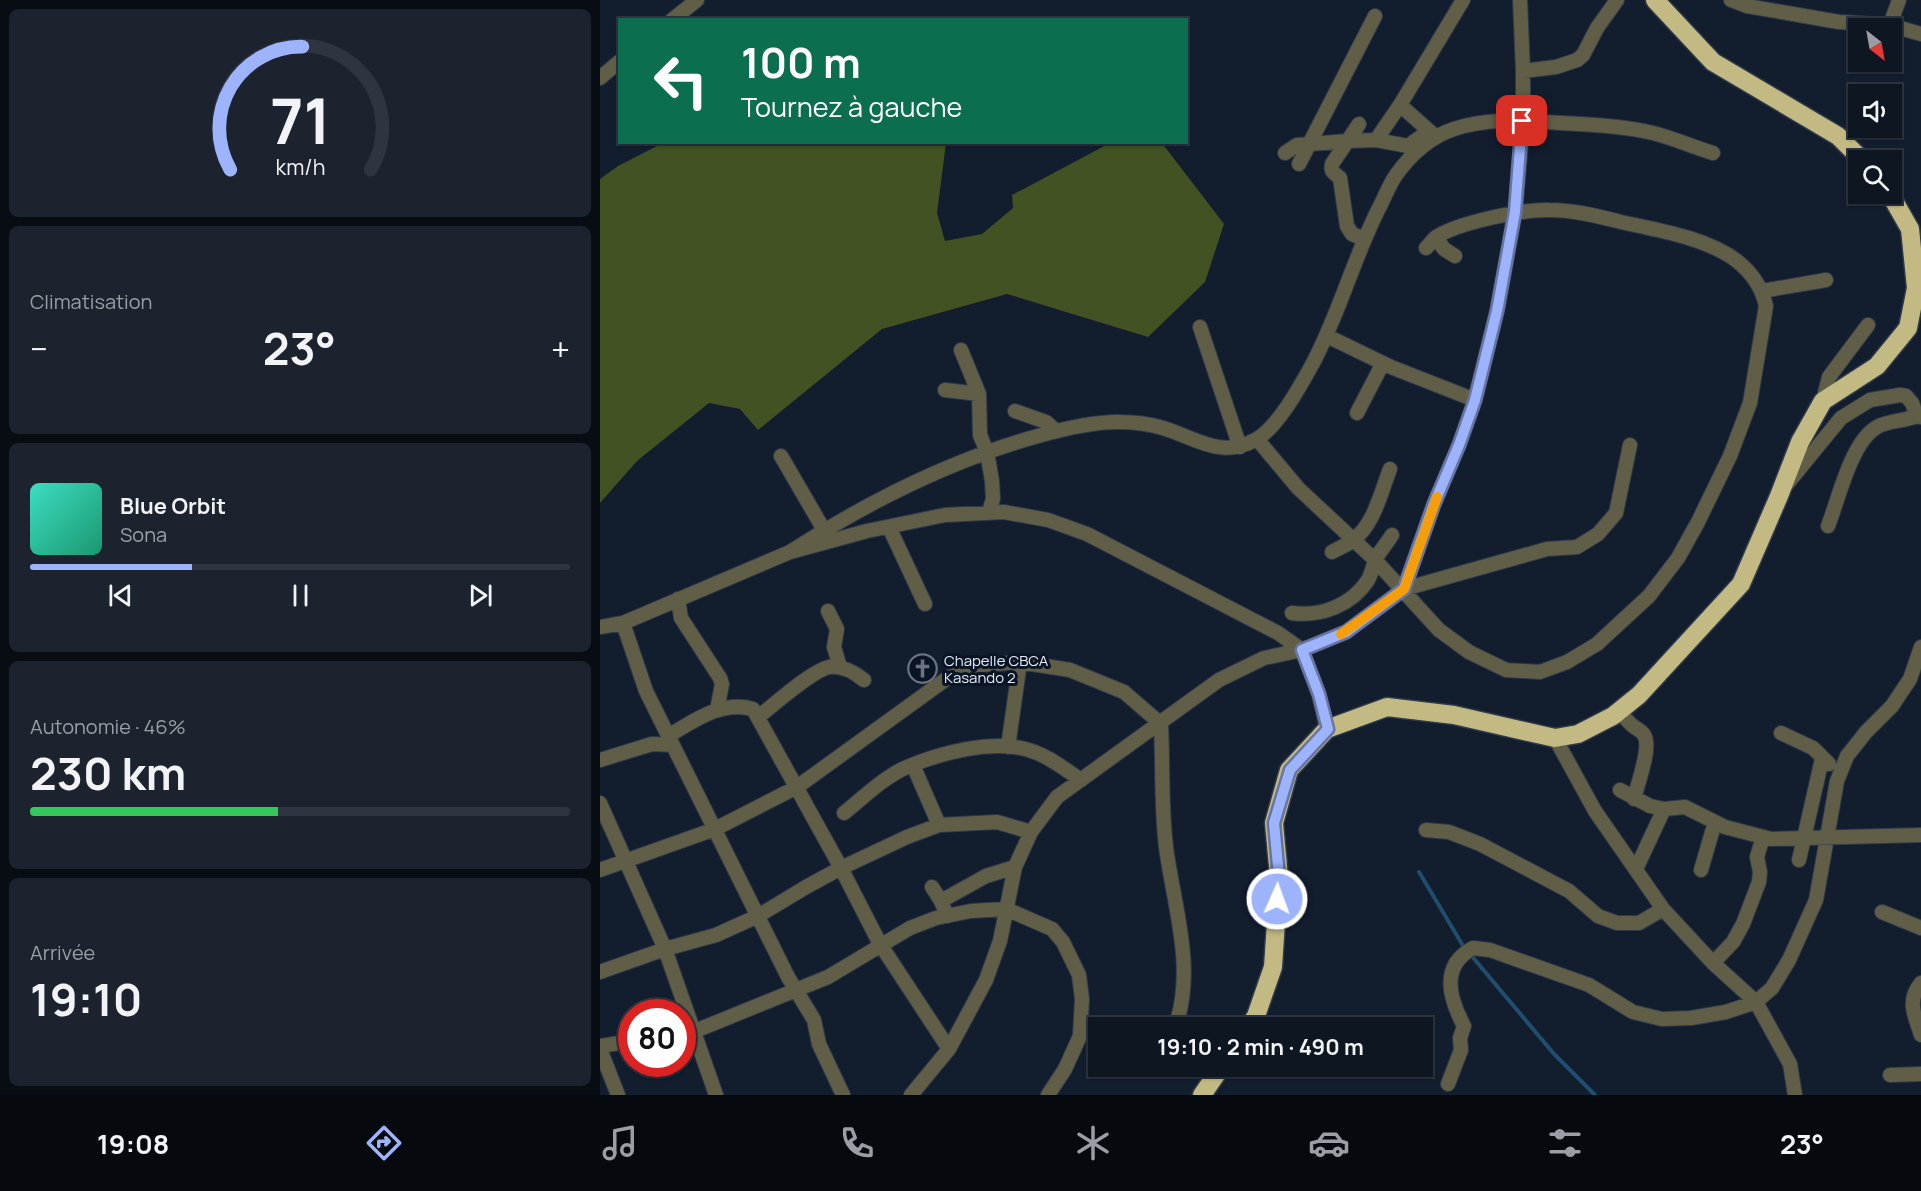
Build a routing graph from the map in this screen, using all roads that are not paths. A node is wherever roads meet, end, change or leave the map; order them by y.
1 (697, 0) edge
2 (1463, 0) edge
3 (1520, 0) edge
4 (1617, 0) edge
5 (1655, 0) edge
6 (1731, 0) edge
7 (1899, 0) edge
8 (1375, 16) dead end
9 (674, 18) edge
10 (1893, 18) edge
11 (1848, 23) edge
12 (1902, 28) edge
13 (1921, 34) edge
14 (618, 63) edge
15 (1523, 71) junction
16 (600, 78) edge
17 (1400, 105) junction
18 (1522, 121) junction
19 (1359, 124) dead end
20 (1433, 134) junction
21 (1376, 140) junction
22 (1348, 141) junction
23 (1309, 144) junction
24 (1852, 150) edge
25 (1285, 153) dead end
26 (1713, 153) dead end
27 (1299, 164) dead end
28 (1896, 204) edge
29 (1515, 212) junction
30 (1436, 237) junction
31 (1364, 239) junction
32 (1426, 248) dead end
33 (1455, 256) dead end
34 (1826, 280) dead end
35 (1762, 291) junction
36 (1868, 325) dead end
37 (1200, 327) dead end
38 (1327, 336) junction
39 (961, 350) dead end
40 (1383, 363) junction
41 (945, 390) dead end
42 (979, 394) junction
43 (1475, 400) junction
44 (1823, 401) junction
45 (1015, 411) dead end
46 (1357, 413) dead end
47 (1919, 417) edge
48 (1056, 431) junction
49 (1257, 440) junction
50 (1630, 445) dead end
51 (1240, 447) junction
52 (987, 452) junction
53 (781, 456) dead end
54 (1390, 469) dead end
55 (1779, 496) junction
56 (989, 512) junction
57 (889, 526) junction
58 (1828, 526) dead end
59 (824, 530) junction
60 (1392, 535) dead end
61 (1354, 540) junction
62 (790, 552) junction
63 (1332, 552) dead end
64 (1375, 560) junction
65 (1404, 589) junction
66 (678, 599) junction
67 (925, 604) dead end
68 (828, 611) dead end
69 (1292, 614) dead end
70 (623, 623) junction
71 (600, 627) edge
72 (1921, 647) edge
73 (1302, 650) junction
74 (1020, 662) junction
75 (840, 667) junction
76 (864, 680) dead end
77 (717, 710) junction
78 (1620, 712) junction
79 (758, 717) junction
80 (1161, 724) junction
81 (1328, 729) junction
82 (1781, 733) dead end
83 (1555, 738) junction
84 (670, 741) junction
85 (1008, 747) junction
86 (1822, 759) junction
87 (600, 760) edge
88 (913, 765) junction
89 (1840, 772) junction
90 (1081, 780) junction
91 (797, 788) junction
92 (1620, 790) dead end
93 (1634, 799) junction
94 (600, 803) edge
95 (1664, 809) junction
96 (844, 813) dead end
97 (1715, 822) junction
98 (939, 825) junction
99 (715, 828) junction
100 (1426, 830) dead end
101 (1031, 832) junction
102 (1921, 835) edge
103 (1763, 837) junction
104 (1828, 837) junction
105 (1802, 838) junction
106 (626, 860) junction
107 (1799, 860) dead end
108 (1016, 867) junction
109 (841, 868) junction
110 (1636, 869) junction
111 (600, 870) edge
112 (1701, 870) dead end
113 (932, 887) dead end
114 (941, 901) junction
115 (1006, 909) junction
116 (1663, 909) junction
117 (1882, 912) dead end
118 (758, 916) junction
119 (947, 916) junction
120 (1921, 928) edge
121 (880, 944) junction
122 (665, 949) junction
123 (1713, 963) junction
124 (600, 972) edge
125 (1921, 983) edge
126 (796, 990) junction
127 (679, 999) edge
128 (1756, 1002) junction
129 (1178, 1017) edge
130 (1255, 1017) edge
131 (696, 1029) edge
132 (1921, 1035) edge
133 (618, 1044) edge
134 (600, 1047) edge
135 (696, 1048) edge
136 (949, 1049) junction
137 (1921, 1074) edge
138 (1890, 1075) dead end
139 (1214, 1077) edge
140 (1448, 1084) dead end
141 (618, 1095) edge
142 (716, 1095) edge
143 (843, 1095) edge
144 (911, 1095) edge
145 (1048, 1095) edge
146 (1202, 1095) edge
147 (1795, 1095) edge

1 - 9 street
2 - 17 street
3 - 15 street
4 - 15 street
5 - 24 highway
6 - 11 street
7 - 10 street
8 - 23 street
12 - 13 street
14 - 16 street
15 - 18 street
17 - 20 street
17 - 21 street
18 - 20 street
18 - 26 street
18 - 29 street
19 - 22 street
20 - 21 street
20 - 31 street
21 - 22 street
22 - 23 street
22 - 31 street
23 - 25 street
23 - 27 street
28 - 44 highway
29 - 30 street
29 - 35 street
29 - 43 street
30 - 32 street
30 - 33 street
31 - 38 street
34 - 35 street
35 - 65 street
36 - 44 street
37 - 51 street
38 - 40 street
38 - 49 street
39 - 42 street
40 - 43 street
40 - 46 street
41 - 42 street
42 - 52 street
43 - 65 street
44 - 55 highway
45 - 48 street
47 - 55 street
47 - 58 street
48 - 51 street
48 - 52 street
49 - 51 street
49 - 61 street
50 - 65 street
52 - 56 street
52 - 59 street
53 - 59 street
54 - 61 street
55 - 78 highway
56 - 57 street
56 - 73 street
57 - 62 street
57 - 67 street
59 - 62 street
60 - 64 street
61 - 63 street
61 - 64 street
62 - 66 street
64 - 65 street
64 - 69 street
65 - 73 street
66 - 70 street
66 - 77 street
68 - 75 street
70 - 71 street
70 - 84 street
72 - 89 street
73 - 80 street
73 - 81 street
74 - 80 street
74 - 85 street
74 - 91 street
75 - 76 street
75 - 79 street
77 - 79 street
77 - 84 street
78 - 83 highway
78 - 93 street
79 - 91 street
80 - 90 street
80 - 129 street
81 - 83 highway
81 - 130 highway
82 - 86 street
83 - 110 street
84 - 87 street
84 - 99 street
85 - 88 street
85 - 90 street
86 - 89 street
86 - 105 street
88 - 96 street
88 - 98 street
89 - 104 street
90 - 101 street
91 - 99 street
91 - 109 street
92 - 93 street
93 - 95 street
94 - 106 street
95 - 97 street
95 - 110 street
97 - 103 street
97 - 112 street
98 - 101 street
98 - 109 street
99 - 106 street
99 - 118 street
100 - 116 street
101 - 108 street
102 - 104 street
103 - 105 street
103 - 123 street
104 - 105 street
104 - 128 street
105 - 107 street
106 - 111 street
106 - 122 street
108 - 114 street
108 - 115 street
109 - 118 street
109 - 121 street
110 - 116 street
113 - 114 street
114 - 119 street
115 - 119 street
115 - 136 street
115 - 145 street
116 - 123 street
117 - 120 street
118 - 122 street
118 - 126 street
119 - 121 street
121 - 126 street
121 - 136 street
122 - 124 street
122 - 127 street
123 - 128 street
125 - 132 street
126 - 131 street
126 - 143 street
128 - 140 street
128 - 147 street
133 - 134 street
134 - 141 street
135 - 142 street
136 - 144 street
137 - 138 street
139 - 146 highway

